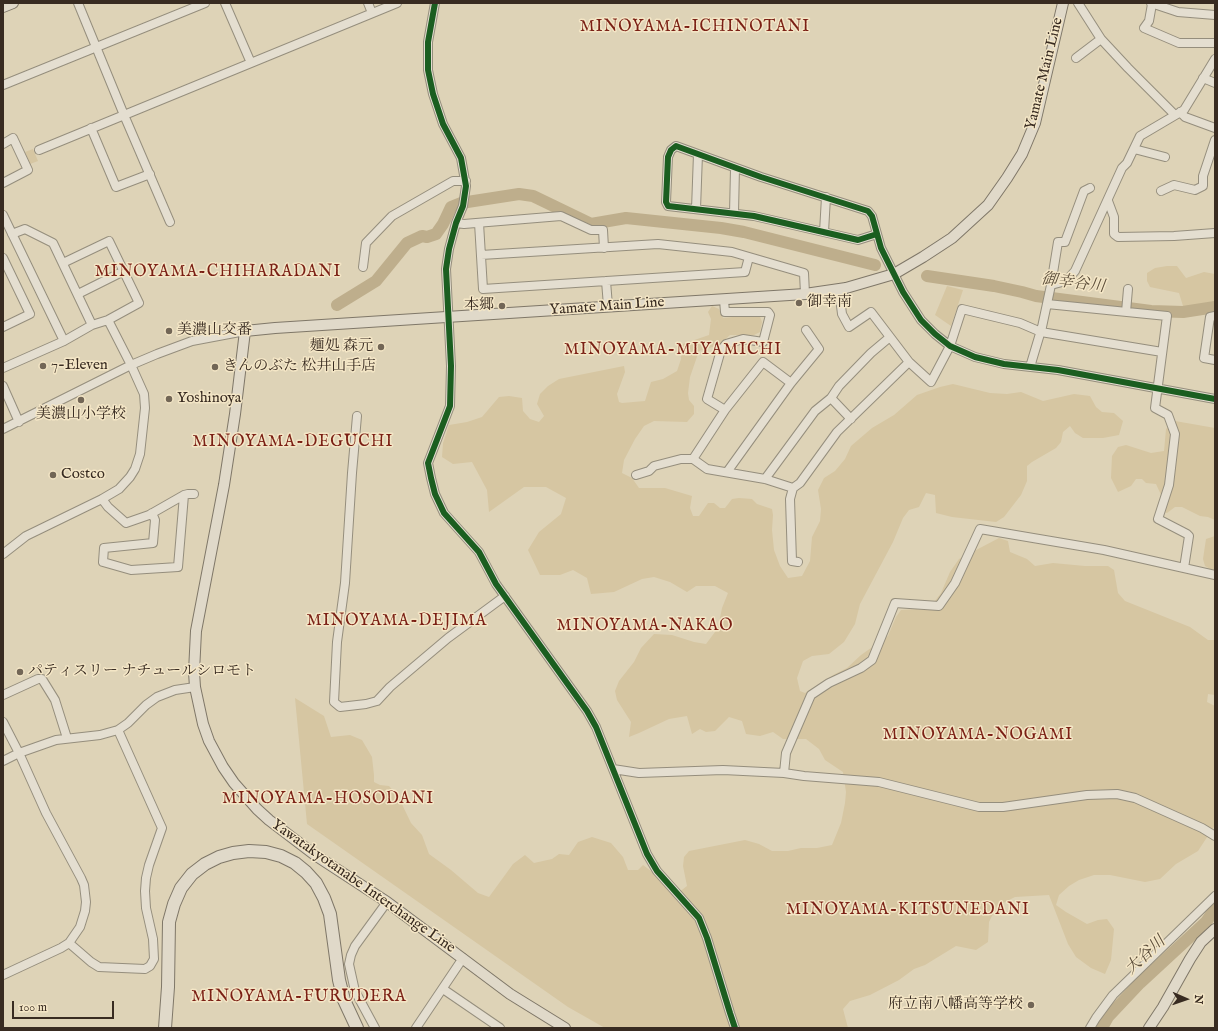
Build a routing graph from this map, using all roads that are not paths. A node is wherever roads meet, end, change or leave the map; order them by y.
1 (13, 3) edge
2 (78, 3) edge
3 (205, 3) edge
4 (225, 3) edge
5 (368, 3) edge
6 (397, 3) edge
7 (435, 3) edge
8 (1063, 3) edge
9 (1078, 3) edge
10 (1151, 4) edge
11 (3, 7) edge
12 (372, 13) junction
13 (1215, 15) edge
14 (1101, 39) junction
15 (1215, 43) edge
16 (96, 47) junction
17 (1076, 58) dead end
18 (1215, 59) edge
19 (251, 63) junction
20 (1203, 78) junction
21 (1215, 83) edge
22 (3, 85) edge
23 (1178, 113) junction
24 (124, 115) junction
25 (91, 128) junction
26 (1215, 128) edge
27 (1215, 140) edge
28 (3, 144) edge
29 (1134, 149) junction
30 (39, 150) dead end
31 (698, 154) junction
32 (1165, 157) dead end
33 (736, 168) junction
34 (150, 174) junction
35 (466, 181) junction
36 (3, 183) edge
37 (1090, 188) dead end
38 (1161, 190) dead end
39 (826, 198) junction
40 (1108, 201) junction
41 (696, 209) junction
42 (734, 213) junction
43 (3, 215) edge
44 (170, 222) dead end
45 (456, 223) junction
46 (479, 223) junction
47 (824, 232) junction
48 (1215, 233) edge
49 (12, 234) junction
50 (877, 234) junction
51 (604, 248) junction
52 (481, 255) junction
53 (750, 257) junction
54 (3, 258) edge
55 (63, 263) junction
56 (363, 267) dead end
57 (124, 271) junction
58 (894, 274) junction
59 (606, 281) junction
60 (1128, 289) dead end
61 (839, 290) junction
62 (78, 294) junction
63 (805, 294) junction
64 (1049, 296) junction
65 (724, 300) junction
66 (608, 306) junction
67 (1126, 309) junction
68 (1215, 316) edge
69 (449, 318) junction
70 (108, 320) junction
71 (92, 325) junction
72 (3, 327) edge
73 (806, 330) dead end
74 (245, 331) junction
75 (1041, 332) junction
76 (890, 337) junction
77 (64, 341) junction
78 (950, 346) junction
79 (1162, 352) junction
80 (1215, 360) edge
81 (909, 362) junction
82 (131, 365) junction
83 (1030, 367) junction
84 (3, 368) edge
85 (791, 383) junction
86 (1157, 387) junction
87 (4, 389) edge
88 (831, 398) junction
89 (1215, 398) edge
90 (725, 410) junction
91 (357, 416) dead end
92 (851, 419) junction
93 (19, 422) junction
94 (3, 429) edge
95 (693, 460) junction
96 (727, 472) junction
97 (636, 475) dead end
98 (765, 479) junction
99 (793, 488) junction
100 (194, 494) dead end
101 (184, 495) junction
102 (102, 499) junction
103 (152, 513) junction
104 (3, 554) edge
105 (798, 562) dead end
106 (1184, 568) junction
107 (1215, 575) edge
108 (504, 596) junction
109 (195, 687) junction
110 (3, 695) edge
111 (3, 722) edge
112 (118, 730) junction
113 (67, 738) junction
114 (19, 753) junction
115 (3, 761) edge
116 (613, 769) junction
117 (784, 773) junction
118 (1215, 836) edge
119 (1215, 896) edge
120 (387, 902) junction
121 (1215, 929) edge
122 (69, 943) junction
123 (463, 958) junction
124 (3, 975) edge
125 (443, 989) junction
126 (164, 1028) edge
127 (357, 1028) edge
128 (375, 1028) edge
129 (416, 1028) edge
130 (500, 1028) edge
131 (565, 1028) edge
132 (736, 1028) edge
133 (1090, 1028) edge
134 (1149, 1028) edge

1 - 11 main road
2 - 16 street
3 - 16 street
4 - 19 street
5 - 12 street
6 - 12 street
7 - 35 street
8 - 58 main road, Yamate Main Line
9 - 14 street
10 - 13 street
10 - 15 street
12 - 19 street
14 - 17 street
14 - 23 street
16 - 22 street
16 - 24 street
18 - 20 street
19 - 24 street
20 - 21 street
20 - 23 street
23 - 26 street
23 - 29 street
24 - 25 street
24 - 34 street
25 - 30 street
25 - 34 street
27 - 38 street
28 - 36 street
29 - 32 street
29 - 40 street
31 - 33 street
31 - 41 street
31 - 41 street
33 - 39 street
33 - 42 street
34 - 44 street
35 - 45 street
35 - 56 street
37 - 64 street
39 - 47 street
39 - 50 street
40 - 48 street
40 - 64 street
41 - 42 street
42 - 47 street
43 - 49 street
45 - 46 street
45 - 69 street
46 - 51 street
46 - 52 street
47 - 50 street
49 - 55 street
49 - 77 street
50 - 58 street
51 - 52 street
51 - 53 street
52 - 59 street
53 - 59 street
53 - 63 street
54 - 72 street
55 - 57 street
55 - 62 street
57 - 62 street
57 - 70 street
58 - 61 main road, Yamate Main Line
58 - 78 street
59 - 66 street
60 - 67 street
61 - 63 main road, Yamate Main Line
61 - 76 street
62 - 71 street
63 - 65 main road, Yamate Main Line
64 - 67 street
64 - 75 street
65 - 66 main road, Yamate Main Line
65 - 90 street
66 - 69 main road, Yamate Main Line
67 - 79 street
68 - 80 street
69 - 74 main road, Yamate Main Line
69 - 108 street
70 - 71 street
70 - 82 street
71 - 77 street
73 - 85 street
74 - 82 street, Yamate Main Line
74 - 109 main road, Yawatakyotanabe Interchange Line
75 - 78 street
75 - 79 street
75 - 83 street
76 - 81 street
76 - 88 street
77 - 84 street
78 - 81 street
78 - 83 street
79 - 86 street
81 - 92 street
82 - 93 street, Yamate Main Line
82 - 102 street
83 - 86 street
85 - 90 street
85 - 96 street
86 - 89 street
86 - 106 street
87 - 93 street
88 - 92 street
88 - 98 street
90 - 95 street
91 - 108 street
92 - 99 street
93 - 94 street, Yamate Main Line
95 - 96 street
95 - 97 street
96 - 98 street
98 - 99 street
99 - 105 street
100 - 101 street
101 - 103 street
101 - 103 street
102 - 103 street
102 - 104 street
106 - 107 street
106 - 117 street
108 - 116 street
109 - 112 street
109 - 120 main road, Yawatakyotanabe Interchange Line
110 - 113 street
111 - 114 street
112 - 113 street
112 - 122 street
113 - 114 street
114 - 115 street
114 - 122 street
116 - 117 street
116 - 132 street
117 - 118 street
119 - 133 street
120 - 123 main road, Yawatakyotanabe Interchange Line
120 - 128 street
121 - 134 main road
122 - 124 street
123 - 125 street
123 - 131 main road, Yawatakyotanabe Interchange Line
125 - 129 street
125 - 130 street
126 - 127 highway

